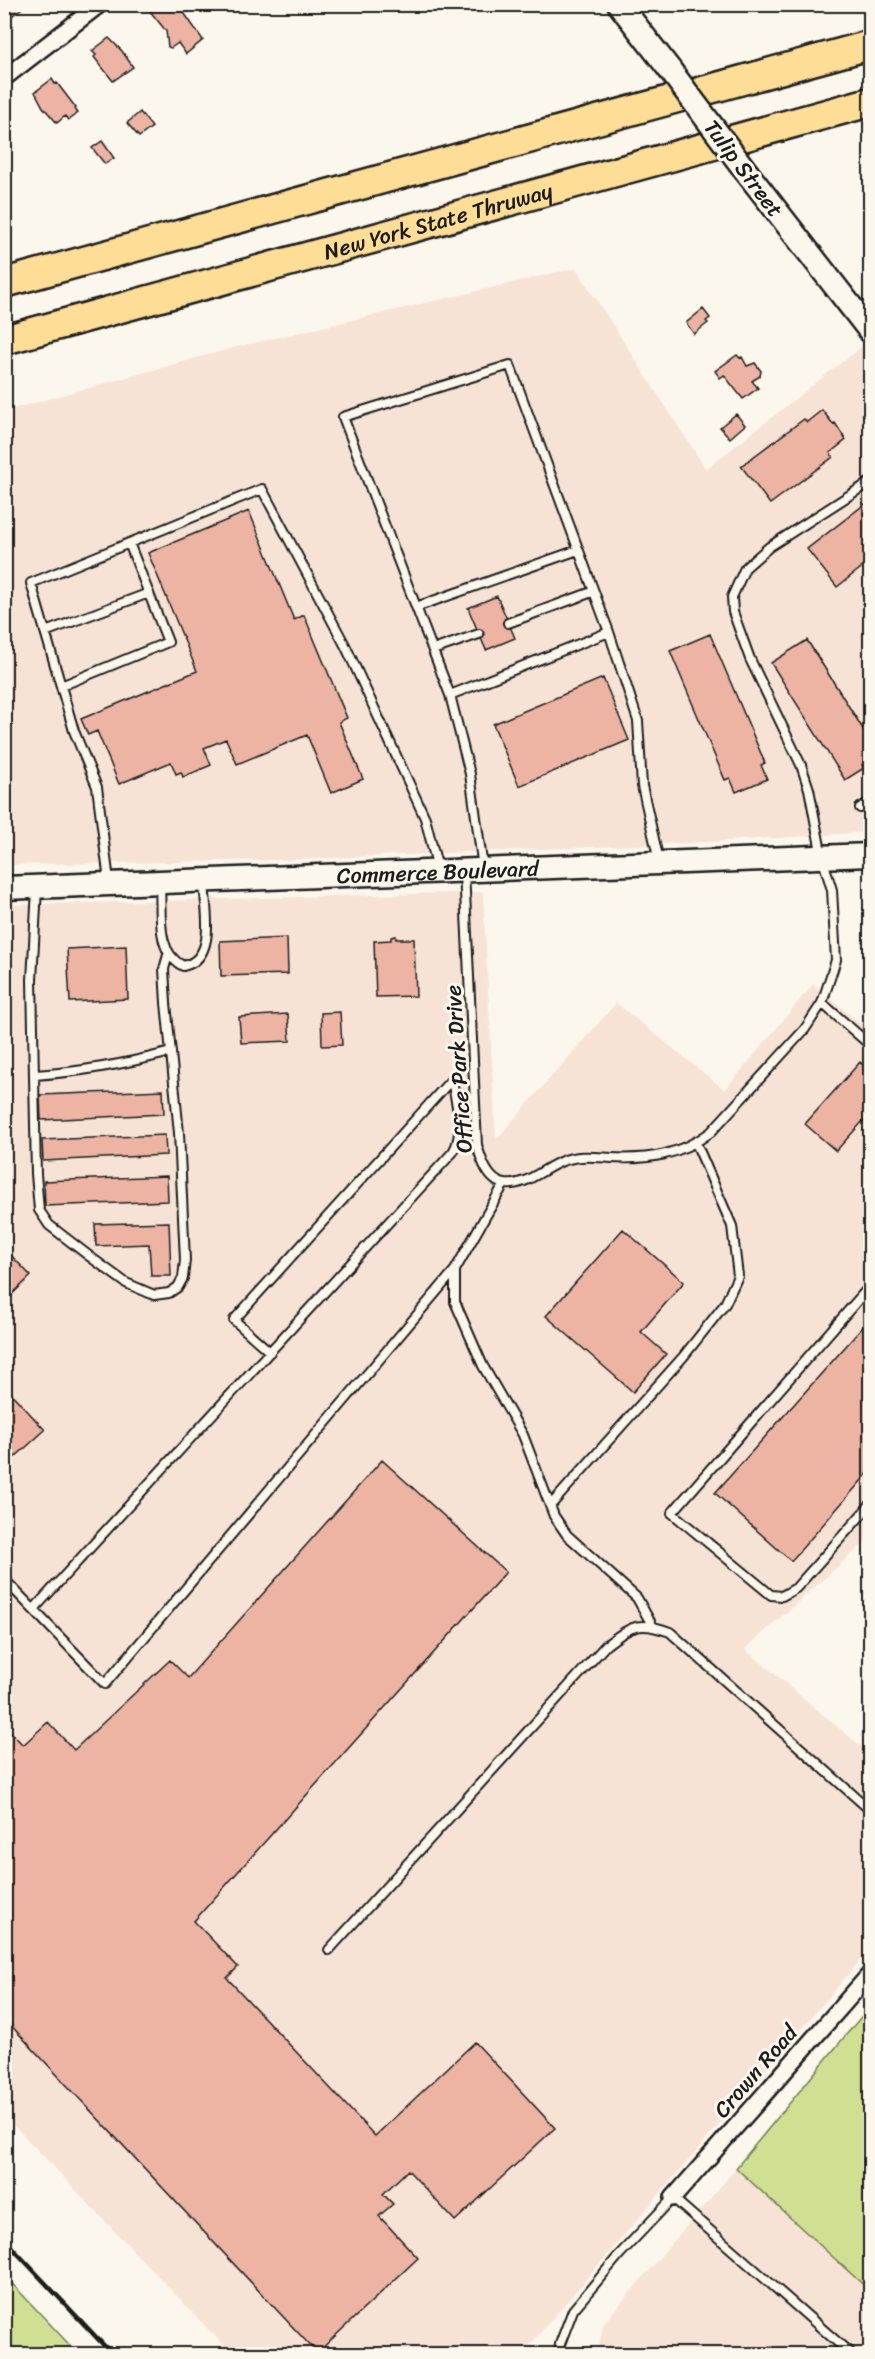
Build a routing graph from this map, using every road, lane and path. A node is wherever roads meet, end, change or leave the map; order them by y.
1 (100, 4) edge
2 (619, 4) edge
3 (870, 45) edge
4 (4, 78) edge
5 (870, 102) edge
6 (4, 283) edge
7 (870, 331) edge
8 (4, 340) edge
9 (870, 482) edge
10 (129, 543) junction
11 (578, 550) junction
12 (592, 592) junction
13 (149, 593) junction
14 (416, 607) junction
15 (508, 623) dead end
16 (45, 632) junction
17 (609, 632) junction
18 (479, 633) dead end
19 (433, 650) junction
20 (61, 686) junction
21 (450, 695) junction
22 (870, 802) edge
23 (860, 808) dead end
24 (870, 855) edge
25 (822, 857) junction
26 (659, 863) junction
27 (474, 869) junction
28 (438, 871) junction
29 (204, 880) junction
30 (160, 882) junction
31 (109, 884) junction
32 (37, 887) junction
33 (4, 888) edge
34 (168, 955) junction
35 (822, 1003) junction
36 (870, 1045) edge
37 (171, 1052) junction
38 (35, 1075) junction
39 (696, 1143) junction
40 (504, 1184) junction
41 (455, 1270) junction
42 (870, 1286) edge
43 (270, 1352) junction
44 (870, 1505) edge
45 (550, 1506) junction
46 (4, 1579) edge
47 (34, 1609) junction
48 (652, 1625) junction
49 (870, 1810) edge
50 (329, 1950) dead end
51 (870, 1974) edge
52 (673, 2198) junction
53 (559, 2355) edge
54 (850, 2355) edge

1 - 4 street
2 - 7 street, Tulip Street, bridge
3 - 6 highway
5 - 8 highway, New York State Thruway
9 - 25 lane
10 - 13 lane
10 - 16 lane
10 - 28 lane
11 - 12 lane
11 - 14 lane
11 - 14 lane, Office Park Drive
12 - 15 lane
12 - 17 lane
13 - 16 lane
13 - 20 lane
14 - 19 lane, Office Park Drive
16 - 20 lane
17 - 21 lane
17 - 26 lane
18 - 19 lane
19 - 21 lane, Office Park Drive
20 - 31 lane
21 - 27 lane, Office Park Drive
22 - 23 lane
24 - 25 street, Commerce Boulevard
25 - 26 street, Commerce Boulevard
25 - 35 lane
26 - 27 street, Commerce Boulevard
27 - 28 street, Commerce Boulevard
27 - 40 lane, Office Park Drive
28 - 29 street, Commerce Boulevard
29 - 30 street, Commerce Boulevard
29 - 34 lane
30 - 31 street, Commerce Boulevard
30 - 34 lane
31 - 32 street, Commerce Boulevard
32 - 33 street, Commerce Boulevard
32 - 38 lane
34 - 37 lane
35 - 36 lane
35 - 39 lane
37 - 38 lane
37 - 38 lane
39 - 40 lane
39 - 45 lane
40 - 41 lane
41 - 45 lane
41 - 47 lane
42 - 44 lane
43 - 43 lane
43 - 47 lane
45 - 48 lane
46 - 47 lane
48 - 49 lane
48 - 50 lane
51 - 52 street, Crown Road
52 - 53 lane
52 - 54 lane

